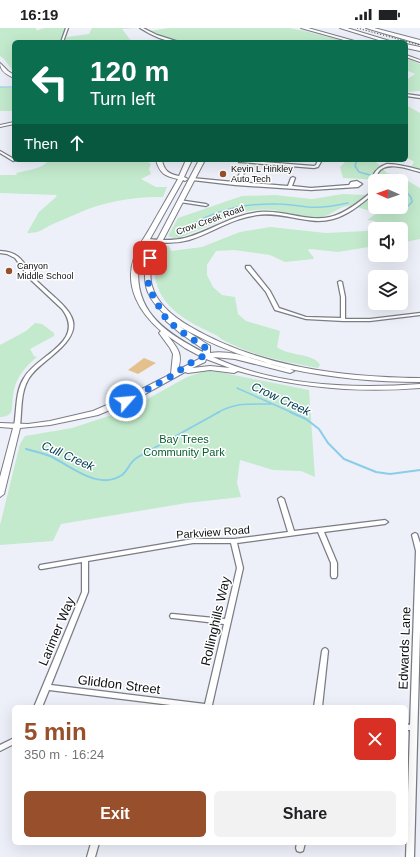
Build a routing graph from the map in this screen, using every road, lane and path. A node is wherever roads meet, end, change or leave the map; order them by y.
1 (67, 28) edge
2 (141, 28) edge
3 (303, 28) edge
4 (342, 28) edge
5 (368, 28) edge
6 (63, 40) edge
7 (171, 40) edge
8 (348, 40) edge
9 (383, 40) edge
10 (420, 42) edge
11 (408, 46) edge
12 (420, 49) edge
13 (408, 57) edge
14 (420, 61) edge
15 (0, 64) edge
16 (12, 76) edge
17 (408, 95) edge
18 (420, 97) edge
19 (12, 123) edge
20 (0, 126) edge
21 (0, 152) edge
22 (12, 159) edge
23 (160, 162) edge
24 (165, 162) dead end
25 (188, 162) edge
26 (201, 162) edge
27 (264, 162) edge
28 (319, 162) edge
29 (161, 167) junction
30 (244, 170) dead end
31 (420, 171) edge
32 (181, 178) junction
33 (293, 178) dead end
34 (192, 179) junction
35 (235, 184) junction
36 (350, 186) dead end
37 (290, 187) junction
38 (171, 196) junction
39 (180, 201) junction
40 (206, 205) dead end
41 (146, 240) junction
42 (159, 241) junction
43 (0, 252) edge
44 (248, 267) dead end
45 (340, 282) dead end
46 (158, 304) junction
47 (420, 314) edge
48 (343, 320) junction
49 (158, 326) junction
50 (205, 356) junction
51 (175, 374) junction
52 (328, 374) junction
53 (277, 378) junction
54 (420, 380) edge
55 (420, 386) edge
56 (0, 425) edge
57 (17, 426) junction
58 (0, 494) edge
59 (281, 499) dead end
60 (385, 522) dead end
61 (320, 530) junction
62 (292, 534) junction
63 (414, 535) dead end
64 (234, 541) junction
65 (85, 561) junction
66 (42, 567) dead end
67 (334, 576) dead end
68 (173, 616) dead end
69 (227, 622) junction
70 (325, 651) dead end
71 (47, 687) junction
72 (39, 705) edge
73 (193, 705) edge
74 (209, 705) edge
75 (318, 705) edge
76 (410, 728) edge
77 (12, 742) edge
78 (0, 748) edge
79 (94, 845) edge
80 (91, 857) edge
81 (410, 857) edge

1 - 6 street
2 - 7 street
3 - 8 main road
4 - 9 highway
5 - 10 highway
11 - 12 highway
13 - 14 main road
15 - 16 main road
17 - 18 street
19 - 20 main road
21 - 22 street
23 - 29 main road
24 - 29 main road
25 - 32 main road
26 - 34 main road
27 - 28 street
29 - 32 main road
29 - 38 main road
30 - 35 street
31 - 42 street, Crow Creek Road
32 - 34 main road
32 - 38 main road
33 - 37 street
34 - 35 street
34 - 39 main road
35 - 37 street
36 - 37 street
38 - 41 main road
39 - 40 street
39 - 42 main road
41 - 42 street, Crow Creek Road
41 - 49 main road
42 - 46 main road
43 - 57 street
44 - 48 street
45 - 48 street
46 - 50 main road
46 - 52 main road
47 - 48 street
49 - 50 main road
49 - 51 main road
50 - 51 main road
50 - 52 main road
50 - 53 main road
51 - 53 main road
51 - 57 main road
52 - 54 main road
53 - 55 main road
56 - 57 main road
57 - 58 main road
59 - 62 street
60 - 61 street, Parkview Road
61 - 62 street, Parkview Road
61 - 67 street
62 - 64 street, Parkview Road
63 - 76 street, Edwards Lane
64 - 65 street, Parkview Road
64 - 69 street, Rollinghills Way
65 - 66 street, Parkview Road
65 - 71 street, Larimer Way
68 - 69 street
69 - 74 street, Rollinghills Way
70 - 75 street
71 - 72 street
71 - 73 street, Gliddon Street
76 - 81 street, Edwards Lane
77 - 78 street
79 - 80 street

